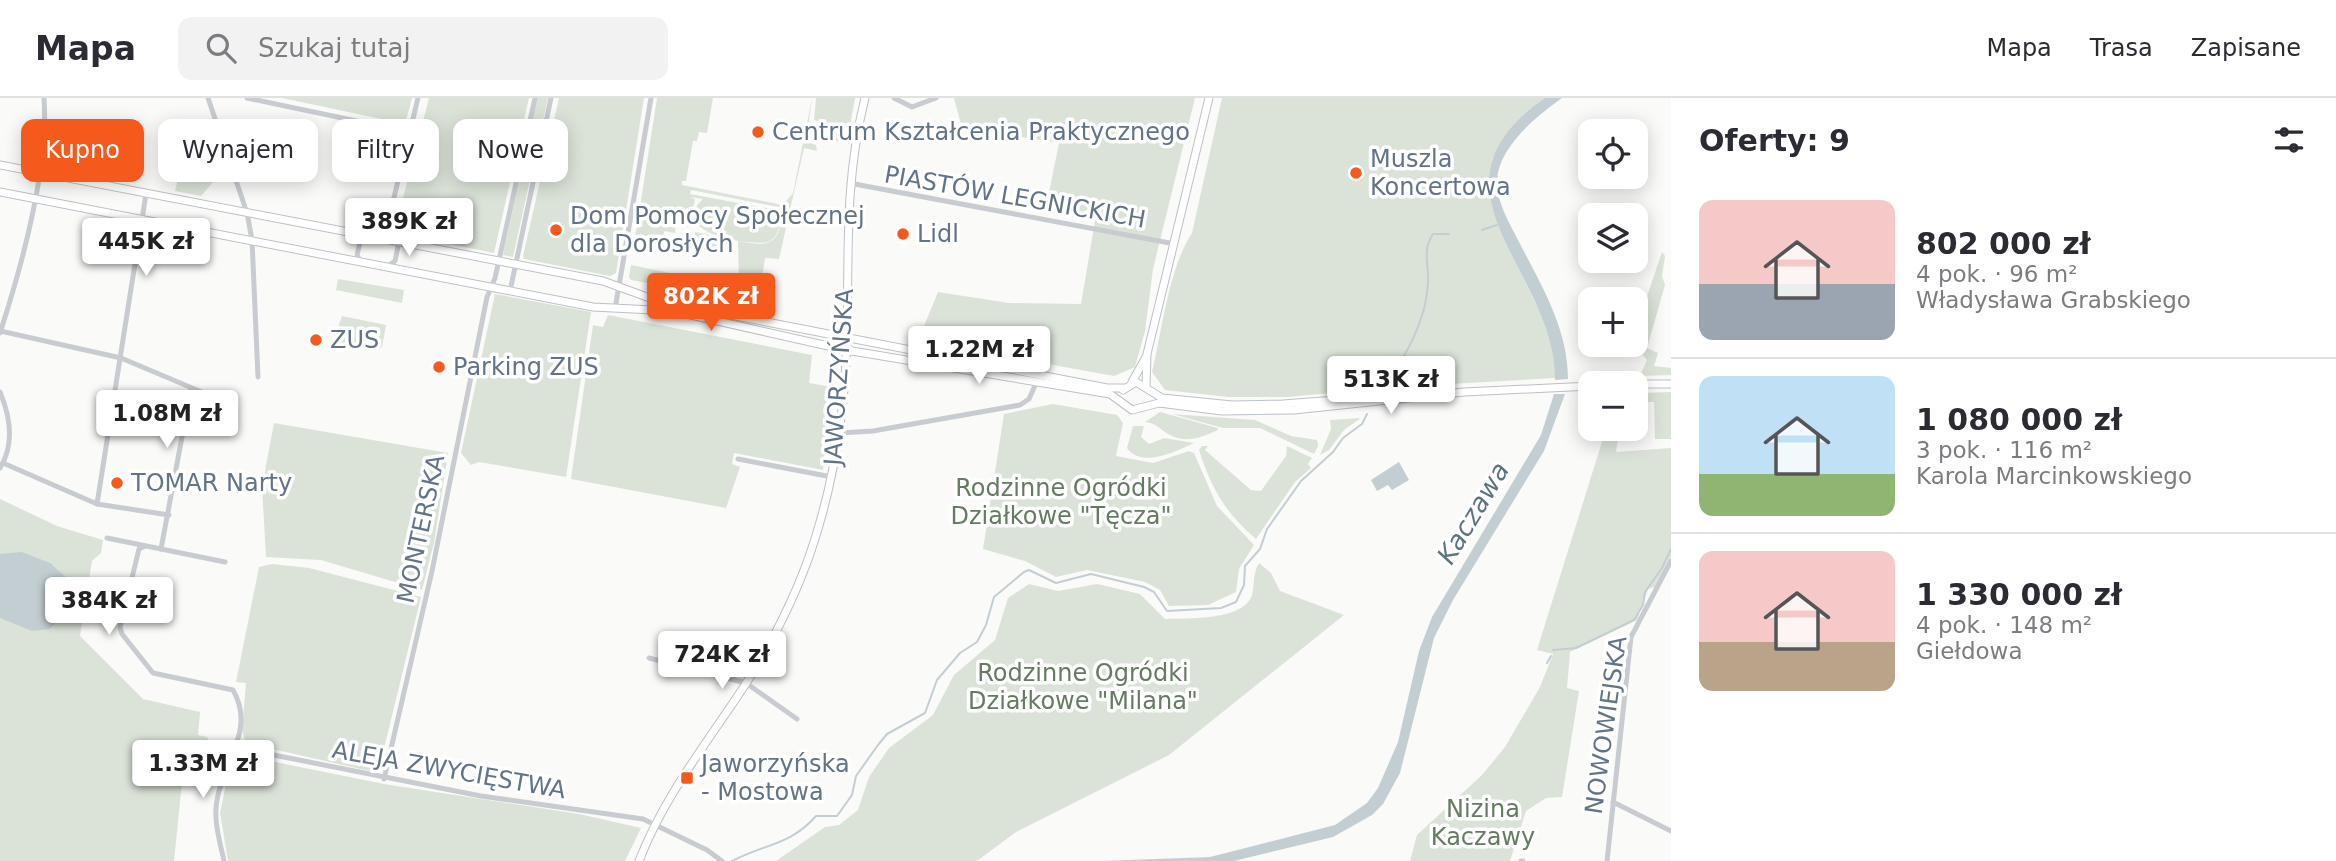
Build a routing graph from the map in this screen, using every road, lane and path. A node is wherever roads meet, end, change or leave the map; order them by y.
1 (44, 98) edge
2 (208, 98) edge
3 (247, 98) edge
4 (418, 98) edge
5 (535, 98) edge
6 (551, 98) edge
7 (651, 98) edge
8 (865, 98) edge
9 (894, 98) edge
10 (936, 98) edge
11 (1209, 98) edge
12 (533, 107) junction
13 (549, 110) junction
14 (44, 119) edge
15 (347, 119) edge
16 (412, 119) edge
17 (0, 165) edge
18 (21, 169) edge
19 (37, 182) edge
20 (85, 182) edge
21 (397, 182) edge
22 (849, 183) junction
23 (0, 192) edge
24 (146, 194) junction
25 (34, 198) junction
26 (247, 213) junction
27 (142, 219) junction
28 (365, 236) junction
29 (384, 239) junction
30 (252, 240) junction
31 (395, 242) junction
32 (1175, 244) junction
33 (360, 261) junction
34 (499, 262) junction
35 (516, 265) junction
36 (388, 267) junction
37 (620, 286) junction
38 (493, 287) junction
39 (510, 290) junction
40 (666, 306) junction
41 (615, 309) junction
42 (0, 332) edge
43 (847, 339) junction
44 (846, 350) junction
45 (1147, 354) junction
46 (121, 358) junction
47 (258, 377) dead end
48 (1037, 381) junction
49 (1132, 382) junction
50 (1648, 384) edge
51 (1671, 384) edge
52 (1578, 387) edge
53 (1124, 388) junction
54 (1147, 388) junction
55 (191, 389) junction
56 (0, 392) edge
57 (223, 401) dead end
58 (1122, 401) junction
59 (1146, 405) junction
60 (1322, 405) junction
61 (840, 433) junction
62 (737, 459) dead end
63 (1, 466) edge
64 (832, 477) junction
65 (97, 504) junction
66 (169, 516) junction
67 (107, 538) dead end
68 (145, 546) junction
69 (162, 549) junction
70 (1671, 561) edge
71 (225, 562) dead end
72 (649, 658) dead end
73 (746, 683) junction
74 (796, 719) dead end
75 (238, 748) junction
76 (384, 779) junction
77 (1613, 802) junction
78 (654, 824) junction
79 (1671, 831) edge
80 (224, 861) edge
81 (639, 861) edge
82 (722, 861) edge
83 (1607, 861) edge

1 - 14 street
2 - 26 street
3 - 15 street
4 - 16 street
5 - 12 street, MONTERSKA
6 - 13 street
7 - 37 street
8 - 22 street, JAWORZYŃSKA
9 - 10 street
11 - 32 street
12 - 13 street
12 - 34 street, MONTERSKA
13 - 35 street
17 - 18 street
19 - 25 street
20 - 24 street
21 - 29 street
22 - 32 street, PIASTÓW LEGNICKICH
22 - 43 street, JAWORZYŃSKA
23 - 25 street
24 - 26 street
24 - 27 street
25 - 27 street
25 - 42 street
26 - 28 street
26 - 30 street
27 - 30 street
27 - 46 street
28 - 29 street
28 - 33 street
29 - 31 street
30 - 33 street
30 - 47 street
31 - 34 street
31 - 36 street
32 - 45 street
33 - 36 street
34 - 35 street
34 - 38 street, MONTERSKA
35 - 37 street
35 - 39 street
36 - 38 street
37 - 40 street
37 - 41 street
38 - 39 street
38 - 76 street, MONTERSKA
39 - 41 street
40 - 41 street
40 - 43 street
40 - 44 street
42 - 46 street
43 - 44 street, JAWORZYŃSKA
43 - 53 street
44 - 48 street
44 - 61 street, JAWORZYŃSKA
45 - 49 street
45 - 54 street
46 - 55 street
46 - 65 street
48 - 58 street
48 - 61 street
49 - 53 street
49 - 54 street
50 - 51 street
52 - 60 street
53 - 58 street
54 - 59 street
54 - 60 street
55 - 57 street
55 - 66 street
56 - 63 street
58 - 59 street
59 - 60 street
61 - 64 street, JAWORZYŃSKA
62 - 64 street
63 - 65 street
64 - 73 street, JAWORZYŃSKA
65 - 66 street
66 - 69 street
67 - 68 street
68 - 69 street
68 - 75 street
69 - 71 street
70 - 77 street, NOWOWIEJSKA
72 - 73 street
73 - 74 street
73 - 78 street, JAWORZYŃSKA
75 - 76 street, ALEJA ZWYCIĘSTWA
75 - 80 street
76 - 78 street, ALEJA ZWYCIĘSTWA
77 - 79 street
77 - 83 street, NOWOWIEJSKA
78 - 81 street, JAWORZYŃSKA
78 - 82 street, ALEJA ZWYCIĘSTWA

